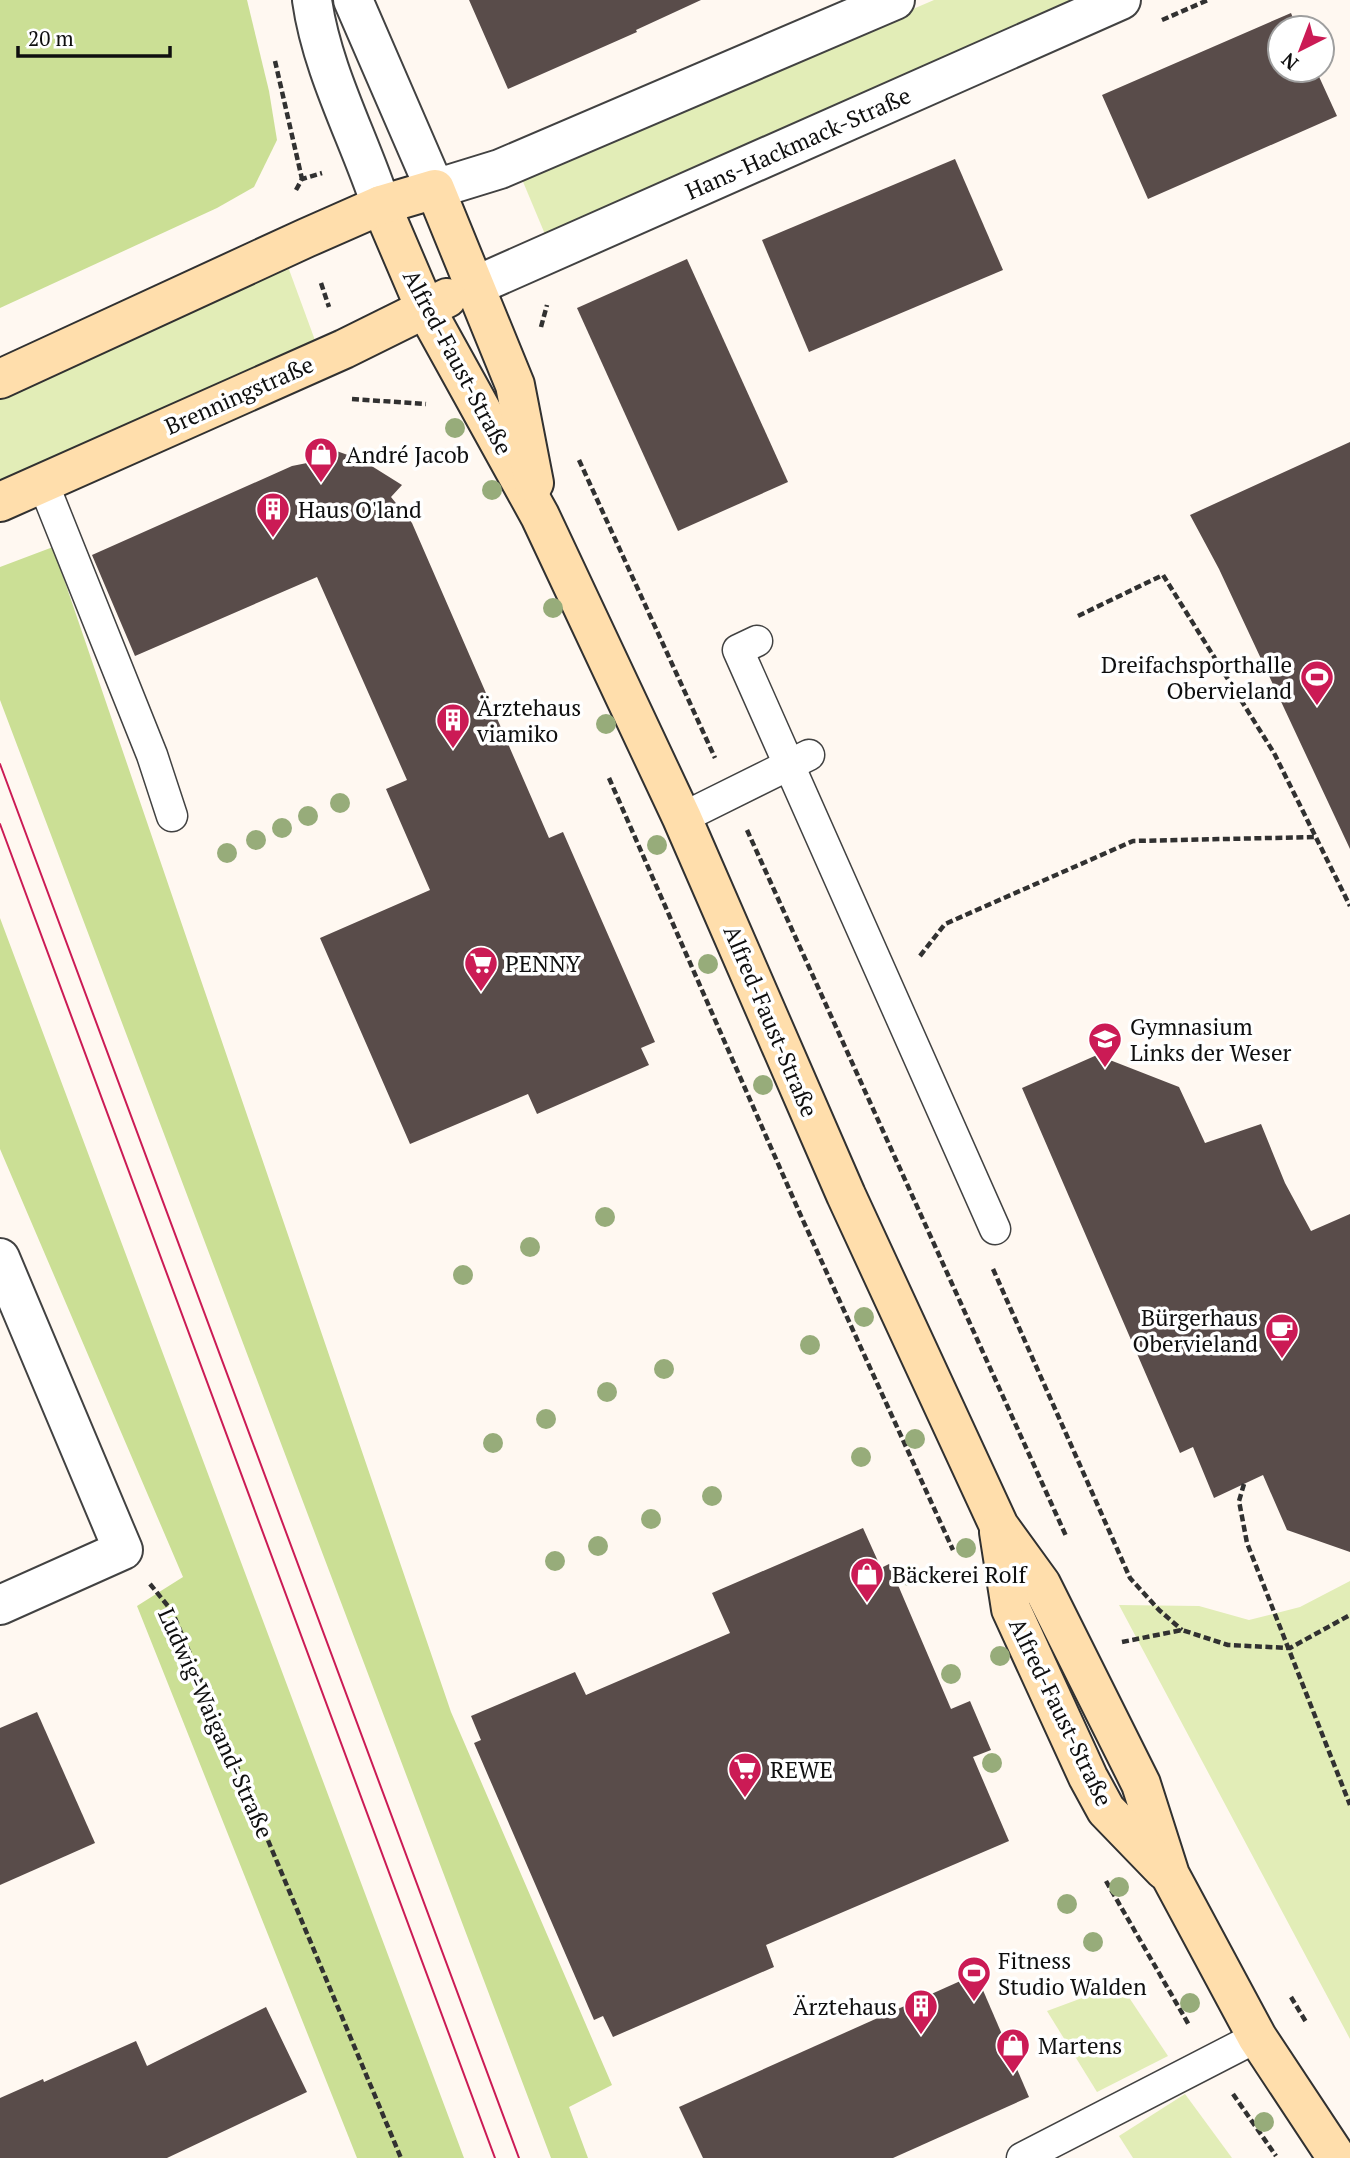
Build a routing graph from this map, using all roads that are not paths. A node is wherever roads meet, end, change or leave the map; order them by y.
1 (312, 0) edge
2 (353, 0) edge
3 (895, 0) edge
4 (1121, 0) edge
5 (435, 189) junction
6 (382, 205) junction
7 (475, 286) junction
8 (425, 308) junction
9 (0, 379) edge
10 (43, 483) junction
11 (0, 502) edge
12 (540, 516) junction
13 (757, 641) dead end
14 (799, 760) junction
15 (172, 816) dead end
16 (682, 818) junction
17 (995, 1229) road end
18 (0, 1258) edge
19 (999, 1526) junction
20 (0, 1605) edge
21 (1170, 1875) junction
22 (1257, 2037) junction
23 (1022, 2158) edge
24 (1337, 2158) edge

1 - 6 street
2 - 5 street
3 - 5 street
4 - 7 street, Hans-Hackmack-Straße
5 - 6 street
5 - 7 street, Alfred-Faust-Straße
6 - 8 street, Alfred-Faust-Straße
6 - 9 street
7 - 8 street, Brenningstraße
7 - 12 street, Alfred-Faust-Straße
8 - 10 street, Brenningstraße
8 - 12 street, Alfred-Faust-Straße
10 - 11 street, Brenningstraße
10 - 15 lane
12 - 16 street, Alfred-Faust-Straße
13 - 14 lane
14 - 16 lane
14 - 17 lane
16 - 19 street, Alfred-Faust-Straße
18 - 20 street
19 - 21 street, Alfred-Faust-Straße
19 - 21 street, Alfred-Faust-Straße
21 - 22 street, Alfred-Faust-Straße
22 - 23 lane
22 - 24 street, Alfred-Faust-Straße

